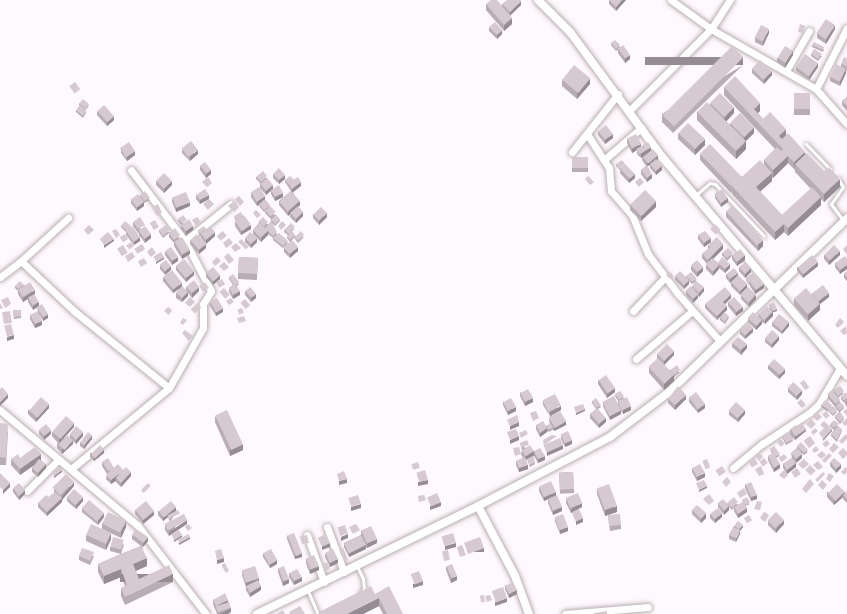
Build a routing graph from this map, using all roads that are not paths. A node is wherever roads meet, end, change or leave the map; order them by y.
1 (537, 0) edge
2 (671, 0) edge
3 (730, 0) edge
4 (847, 28) edge
5 (711, 29) junction
6 (809, 31) dead end
7 (786, 71) junction
8 (816, 89) junction
9 (618, 94) junction
10 (634, 106) junction
11 (847, 124) edge
12 (640, 128) junction
13 (587, 134) junction
14 (806, 144) dead end
15 (572, 152) dead end
16 (605, 159) junction
17 (131, 170) dead end
18 (699, 192) junction
19 (231, 204) edge
20 (68, 218) dead end
21 (845, 219) edge
22 (764, 236) dead end
23 (184, 241) junction
24 (21, 261) junction
25 (0, 277) edge
26 (665, 278) junction
27 (777, 286) junction
28 (633, 311) dead end
29 (692, 311) junction
30 (720, 341) junction
31 (636, 359) dead end
32 (840, 368) junction
33 (847, 376) edge
34 (169, 388) junction
35 (0, 410) edge
36 (58, 460) junction
37 (733, 468) dead end
38 (71, 469) junction
39 (27, 491) edge
40 (478, 506) junction
41 (327, 527) dead end
42 (308, 535) edge
43 (357, 565) junction
44 (344, 572) junction
45 (324, 582) junction
46 (307, 589) junction
47 (355, 597) edge
48 (648, 607) dead end
49 (328, 609) edge
50 (206, 614) edge
51 (257, 614) edge
52 (318, 614) edge
53 (529, 614) edge
54 (565, 614) edge

1 - 9 street
2 - 5 street
3 - 5 street
4 - 8 street
5 - 7 street
5 - 10 street
6 - 7 street
7 - 8 street
8 - 11 street
9 - 10 street
9 - 13 street
10 - 12 street
12 - 16 street
12 - 18 street
13 - 15 street
13 - 16 street
14 - 21 lane
16 - 26 street
17 - 23 street
18 - 22 lane
18 - 27 street
19 - 23 street
20 - 24 street
21 - 27 street
23 - 34 street
24 - 25 street
24 - 34 street
26 - 28 street
26 - 29 street
27 - 30 street
27 - 32 street
29 - 30 street
29 - 31 street
30 - 40 street
32 - 33 street
32 - 37 street
34 - 38 street
35 - 36 street
36 - 38 street
36 - 39 street
38 - 50 street
40 - 43 street
40 - 53 street
41 - 44 street
42 - 45 street
43 - 44 street
43 - 47 lane
44 - 45 street
45 - 46 street
46 - 51 street
46 - 52 lane
48 - 54 street
49 - 52 lane

